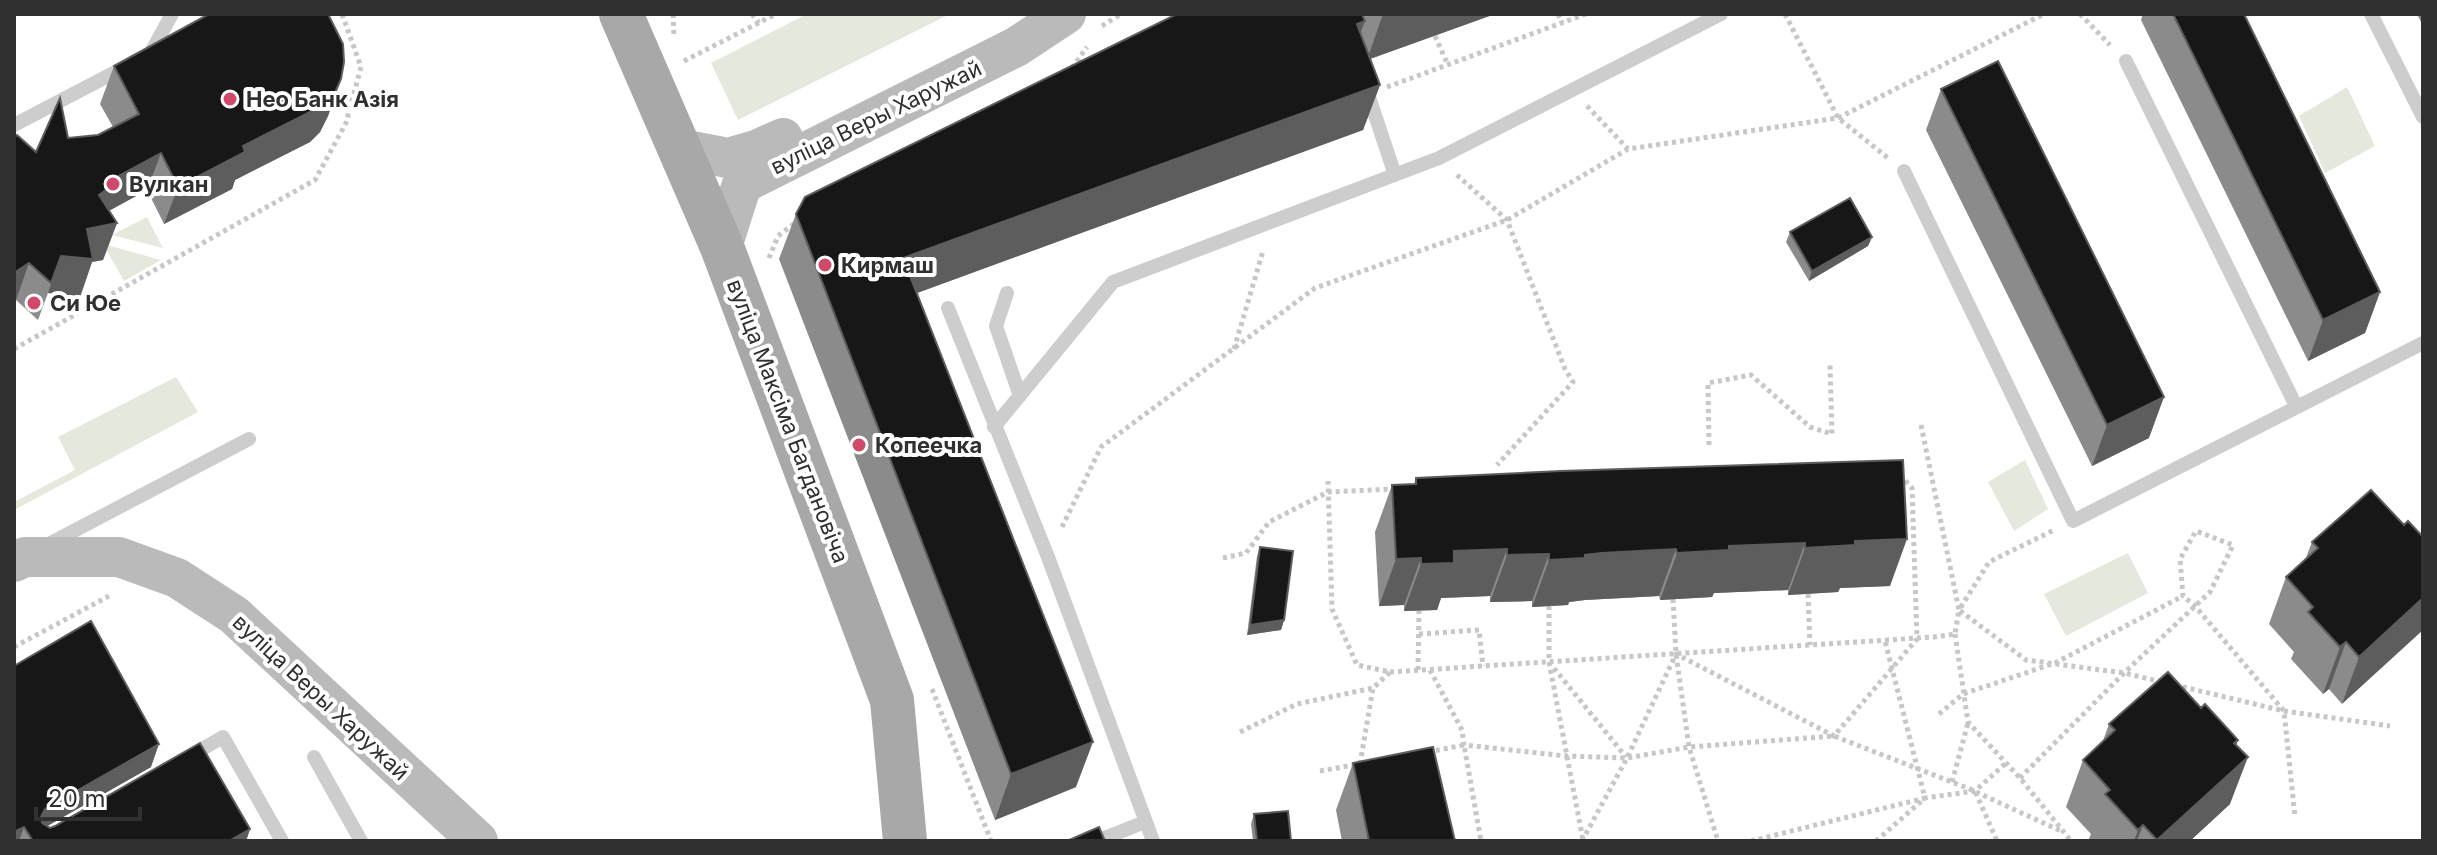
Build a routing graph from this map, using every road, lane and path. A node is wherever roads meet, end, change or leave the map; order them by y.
1 (172, 14) edge
2 (342, 14) edge
3 (621, 14) edge
4 (752, 14) edge
5 (776, 14) edge
6 (1047, 14) edge
7 (1066, 14) edge
8 (1121, 14) edge
9 (1558, 14) edge
10 (1586, 14) edge
11 (1721, 14) edge
12 (1785, 14) edge
13 (2044, 14) edge
14 (2080, 14) edge
15 (2371, 14) edge
16 (759, 23) junction
17 (1562, 23) junction
18 (1435, 36) dead end
19 (2126, 61) joint
20 (675, 64) dead end
21 (1448, 65) junction
22 (1359, 67) edge
23 (1068, 72) edge
24 (1368, 94) junction
25 (1591, 110) dead end
26 (2423, 117) edge
27 (1838, 118) junction
28 (14, 124) edge
29 (681, 149) junction
30 (1628, 149) junction
31 (1904, 171) joint
32 (1395, 175) junction
33 (1464, 183) dead end
34 (805, 215) edge
35 (1507, 220) junction
36 (1272, 223) junction
37 (722, 247) junction
38 (767, 263) dead end
39 (1007, 293) dead end
40 (948, 308) dead end
41 (2423, 343) edge
42 (15, 347) edge
43 (1234, 350) junction
44 (1830, 365) dead end
45 (1020, 396) junction
46 (2296, 406) junction
47 (1921, 425) dead end
48 (994, 427) junction
49 (249, 439) dead end
50 (1709, 445) dead end
51 (1497, 465) dead end
52 (1895, 470) edge
53 (1328, 481) dead end
54 (1407, 489) edge
55 (1328, 492) junction
56 (2073, 521) junction
57 (1048, 557) junction
58 (1223, 558) dead end
59 (20, 560) edge
60 (112, 594) dead end
61 (1808, 594) dead end
62 (2183, 596) junction
63 (1673, 599) dead end
64 (1549, 606) dead end
65 (2195, 606) junction
66 (1959, 610) junction
67 (1419, 611) dead end
68 (1419, 634) junction
69 (1955, 634) junction
70 (1917, 639) junction
71 (1885, 641) junction
72 (1810, 645) junction
73 (14, 647) edge
74 (1676, 654) junction
75 (1549, 662) junction
76 (2055, 663) junction
77 (1483, 666) junction
78 (1891, 667) junction
79 (1418, 670) junction
80 (1430, 670) junction
81 (1390, 672) junction
82 (2124, 673) junction
83 (1373, 688) junction
84 (1963, 694) junction
85 (2284, 711) junction
86 (1939, 714) dead end
87 (1968, 722) junction
88 (2390, 726) dead end
89 (1240, 732) dead end
90 (1834, 736) junction
91 (1464, 745) junction
92 (1689, 747) junction
93 (1420, 753) edge
94 (1566, 756) junction
95 (314, 757) dead end
96 (1627, 758) junction
97 (1375, 761) edge
98 (2006, 763) junction
99 (1360, 764) junction
100 (171, 767) edge
101 (1918, 769) junction
102 (1320, 771) dead end
103 (2020, 778) junction
104 (1952, 782) junction
105 (1975, 791) junction
106 (1925, 798) junction
107 (2295, 817) dead end
108 (1145, 822) junction
109 (2064, 832) junction
110 (282, 841) edge
111 (361, 841) edge
112 (478, 841) edge
113 (905, 841) edge
114 (1097, 841) edge
115 (1153, 841) edge
116 (1481, 841) edge
117 (1583, 841) edge
118 (1718, 841) edge
119 (1751, 841) edge
120 (1876, 841) edge
121 (1997, 841) edge
122 (2071, 841) edge

1 - 28 lane
2 - 42 path
3 - 29 main road, вуліца Максіма Багдановіча
4 - 16 path
5 - 16 path
6 - 29 main road, вуліца Веры Харужай
7 - 37 main road, вуліца Веры Харужай
8 - 23 path
9 - 17 path
10 - 17 path
11 - 32 lane
12 - 27 path
13 - 27 path
14 - 19 path
15 - 26 lane
16 - 20 path
17 - 21 path
18 - 21 path
19 - 46 lane
21 - 24 path
22 - 24 lane
24 - 32 lane
25 - 30 path
27 - 30 path
27 - 31 path
29 - 37 main road, вуліца Максіма Багдановіча
30 - 35 path
31 - 56 lane
32 - 36 lane
33 - 35 path
34 - 38 path
35 - 43 path
35 - 51 path
36 - 43 path
36 - 45 lane
37 - 113 main road, вуліца Максіма Багдановіча
39 - 45 lane
40 - 48 lane
41 - 46 lane
43 - 57 path
44 - 50 path
45 - 48 lane
46 - 56 lane
47 - 66 path
48 - 57 lane
49 - 59 lane
52 - 70 path
53 - 55 path
54 - 55 path
55 - 58 path
55 - 81 path
56 - 66 path
57 - 108 lane
59 - 112 main road, вуліца Веры Харужай
60 - 73 path
61 - 72 path
62 - 65 path
62 - 65 path
62 - 76 path
63 - 74 path
64 - 75 path
65 - 82 path
65 - 85 path
66 - 69 path
66 - 76 path
67 - 68 path
68 - 77 path
68 - 79 path
69 - 70 path
69 - 84 path
70 - 71 path
70 - 78 path
71 - 72 path
71 - 78 path
72 - 74 path
74 - 75 path
74 - 90 path
74 - 92 path
74 - 96 path
75 - 77 path
75 - 94 path
75 - 96 path
76 - 82 path
76 - 84 path
77 - 80 path
78 - 90 path
78 - 101 path
79 - 80 path
79 - 81 path
80 - 91 path
81 - 83 path
82 - 85 path
82 - 103 path
83 - 89 path
83 - 99 path
84 - 86 path
84 - 87 path
85 - 88 path
85 - 107 path
87 - 98 path
87 - 104 path
90 - 92 path
90 - 101 path
91 - 93 path
91 - 94 path
91 - 116 path
92 - 96 path
92 - 118 path
94 - 96 path
94 - 117 path
95 - 111 lane
96 - 117 path
97 - 99 path
98 - 103 path
98 - 105 path
99 - 102 path
100 - 110 lane
101 - 104 path
101 - 106 path
103 - 109 path
104 - 105 path
105 - 106 path
105 - 109 path
105 - 121 path
106 - 119 path
106 - 120 path
108 - 114 lane
108 - 115 lane
109 - 122 path

